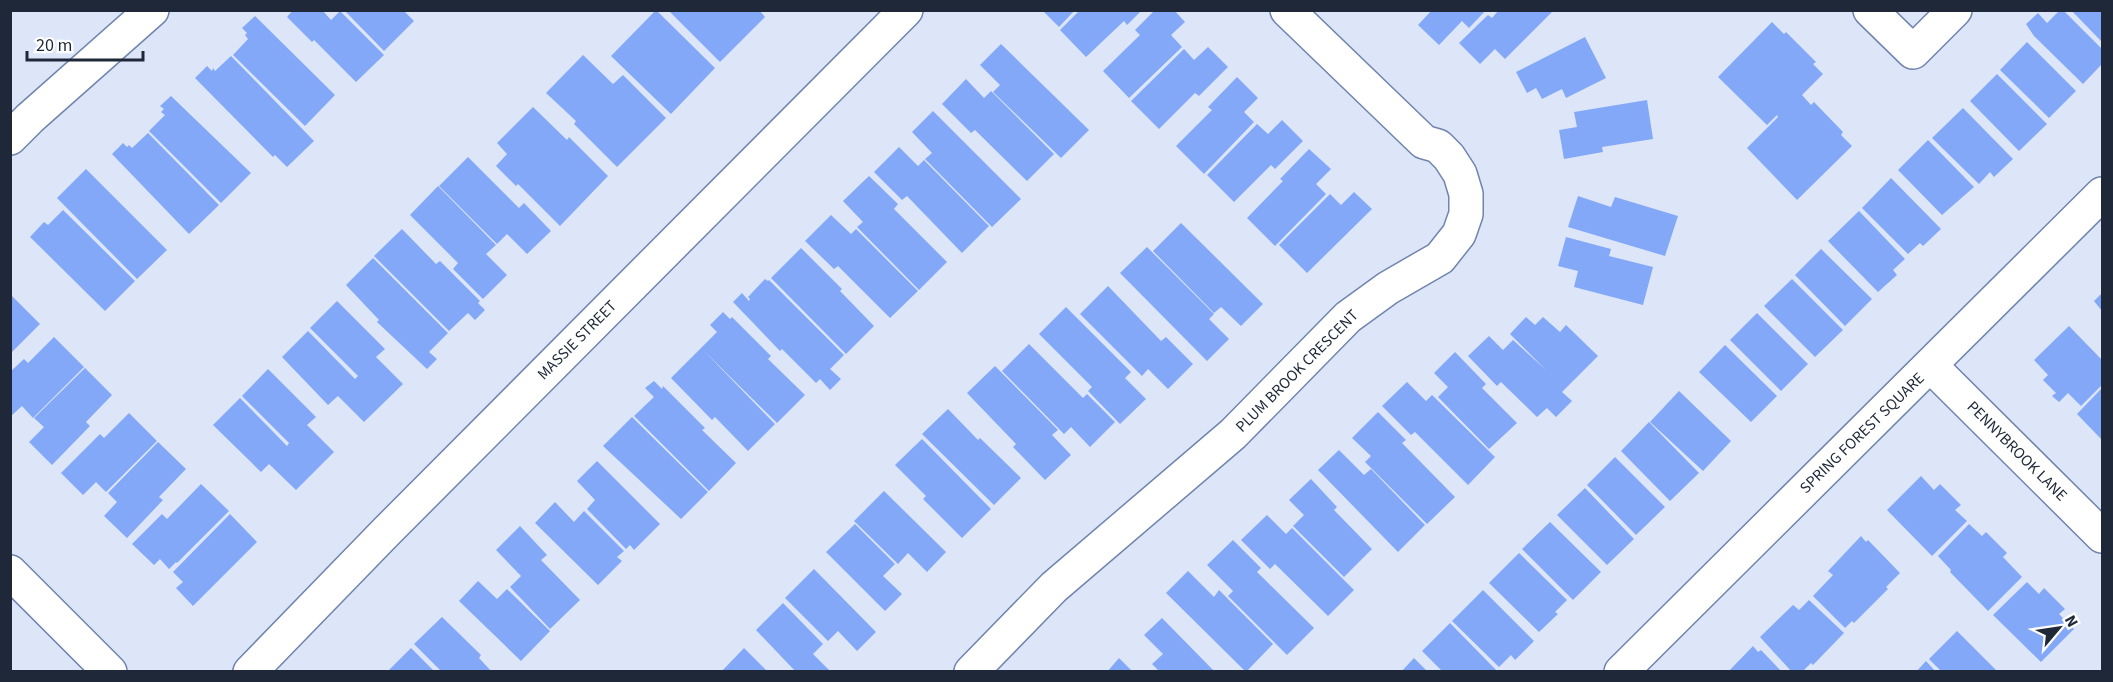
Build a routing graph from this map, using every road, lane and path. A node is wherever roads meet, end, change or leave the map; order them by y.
1 (152, 10) edge
2 (906, 10) edge
3 (1287, 10) edge
4 (1870, 10) edge
5 (1954, 10) edge
6 (10, 138) edge
7 (2103, 194) edge
8 (1930, 366) junction
9 (2103, 536) edge
10 (10, 572) edge
11 (110, 672) edge
12 (250, 672) edge
13 (971, 672) edge
14 (1621, 672) edge

1 - 6 street
2 - 12 street, MASSIE STREET
3 - 13 street, PLUM BROOK CRESCENT
4 - 5 street
7 - 8 street, SPRING FOREST SQUARE
8 - 9 street, PENNYBROOK LANE
8 - 14 street, SPRING FOREST SQUARE
10 - 11 street

